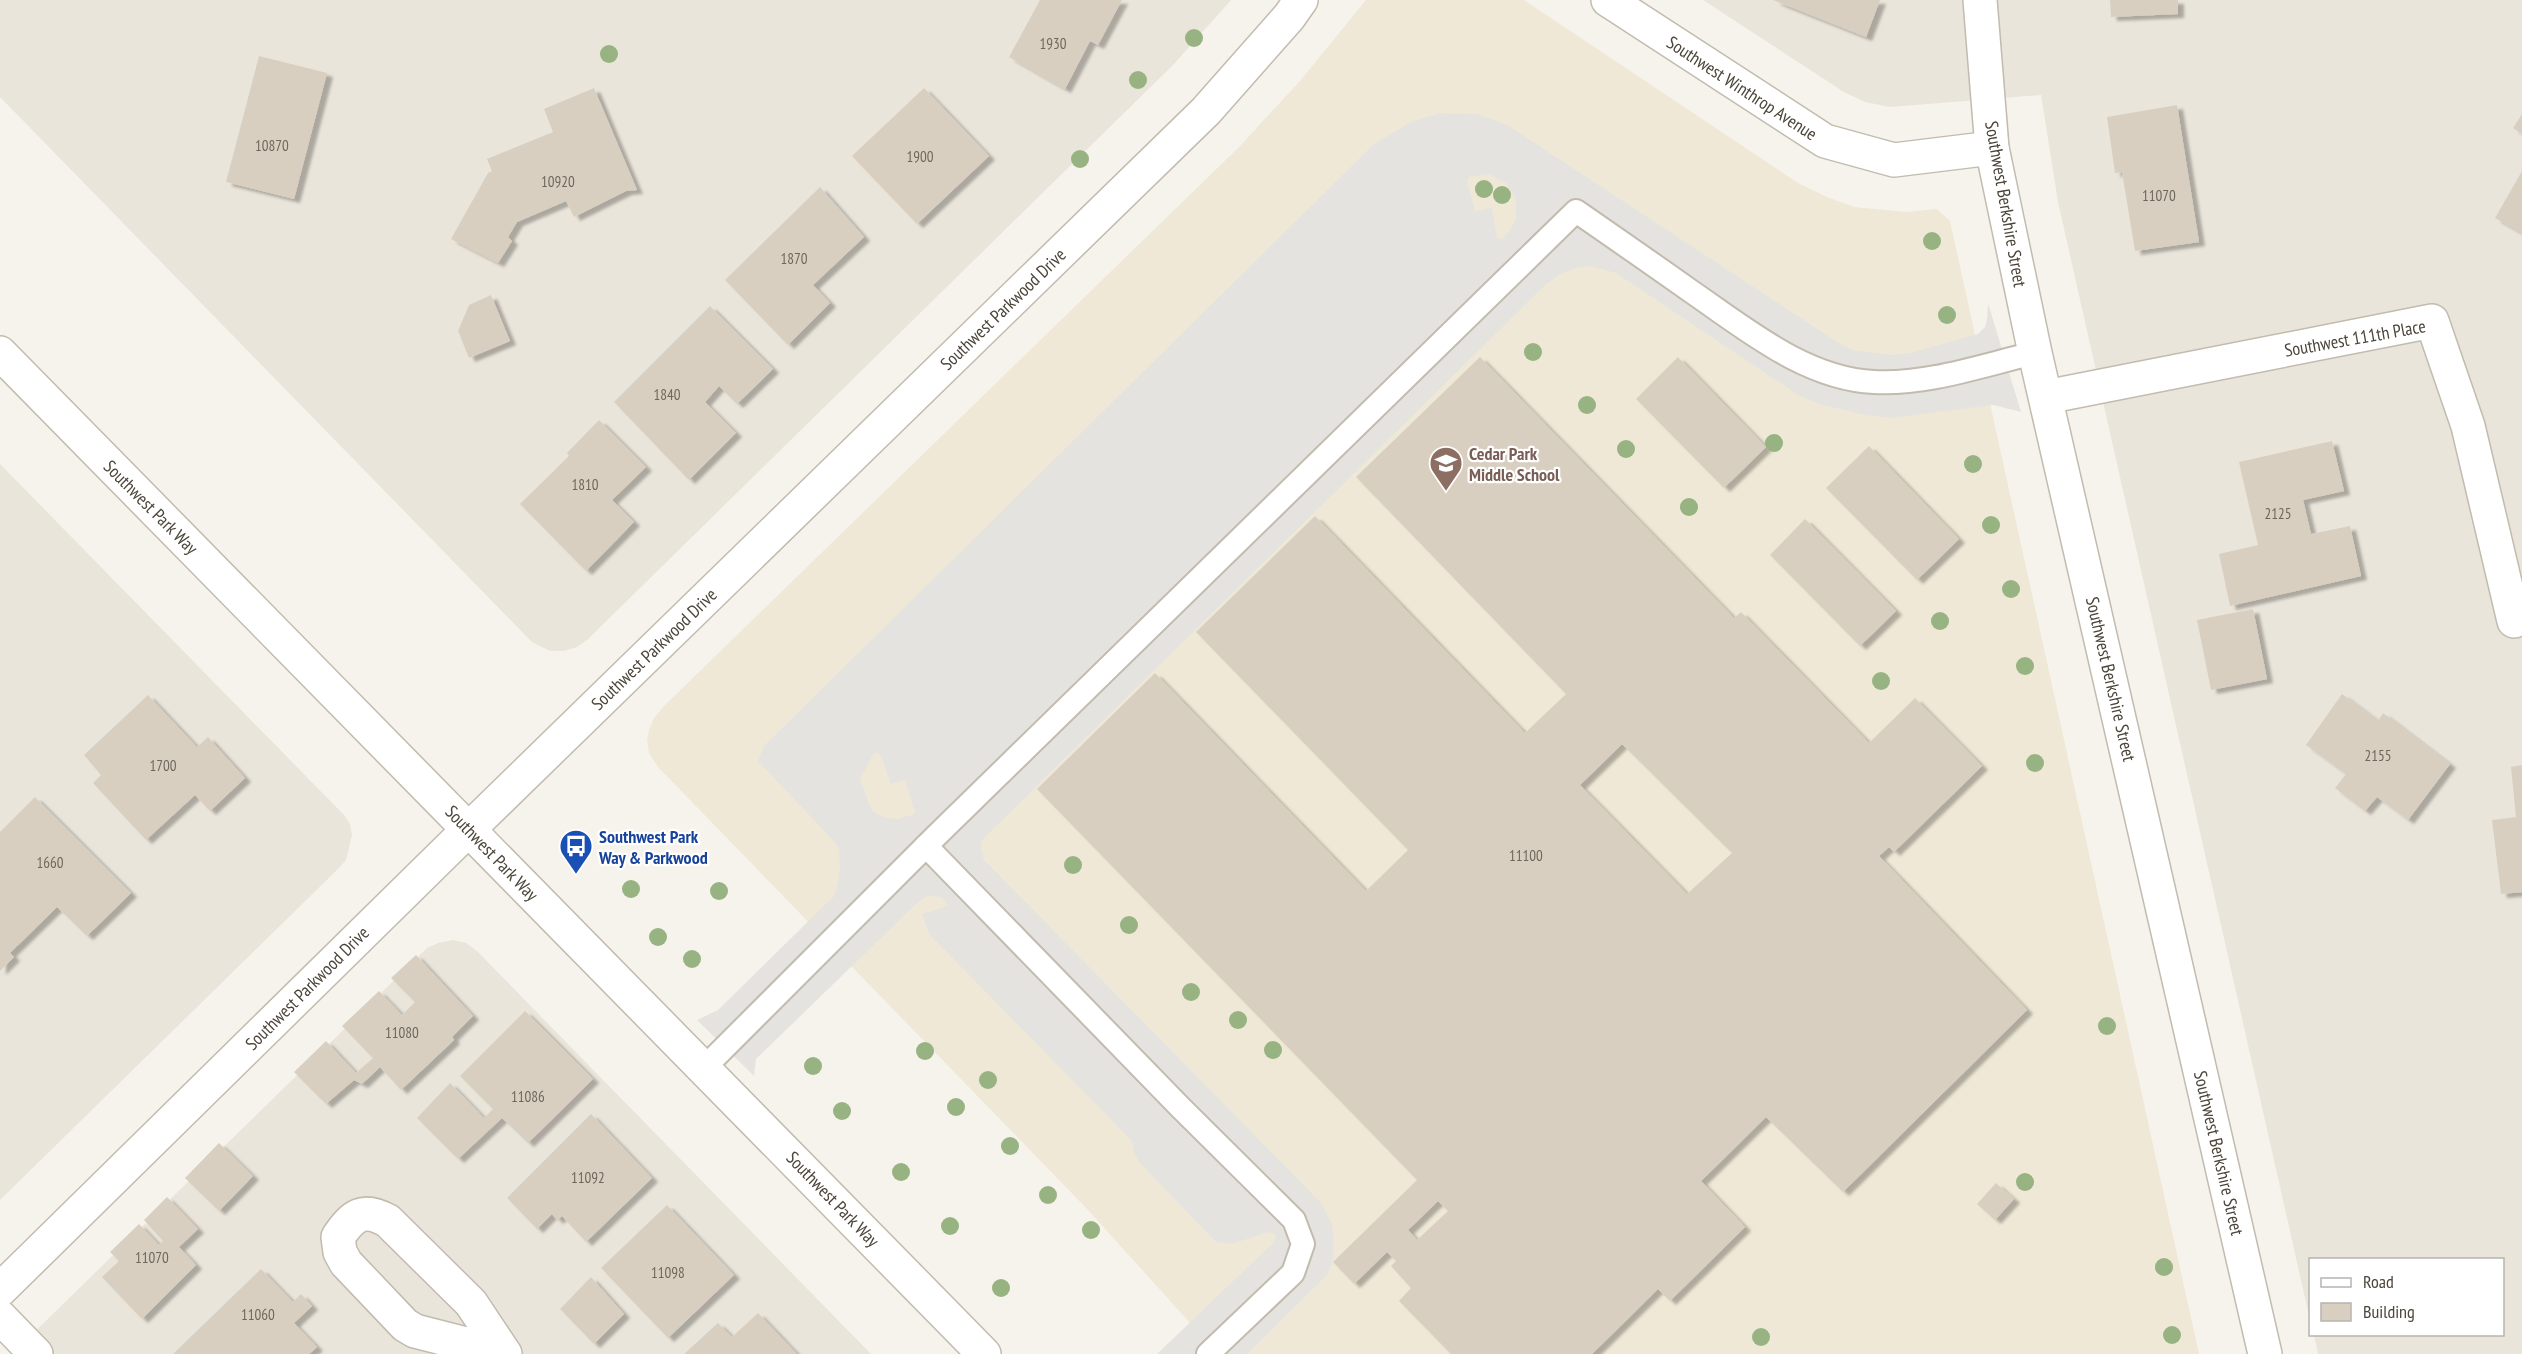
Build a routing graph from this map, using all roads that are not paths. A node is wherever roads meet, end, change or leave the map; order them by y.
1 (1301, 0) edge
2 (1608, 0) edge
3 (1980, 0) edge
4 (1992, 148) junction
5 (0, 353) edge
6 (2035, 353) junction
7 (2046, 398) junction
8 (2514, 621) dead end
9 (469, 829) junction
10 (926, 846) junction
11 (704, 1068) junction
12 (0, 1290) edge
13 (0, 1317) edge
14 (36, 1354) edge
15 (505, 1354) edge
16 (984, 1354) edge
17 (1208, 1354) edge
18 (2265, 1354) edge

1 - 9 street, Southwest Parkwood Drive
2 - 4 street, Southwest Winthrop Avenue
3 - 4 street, Southwest Berkshire Street
4 - 6 street, Southwest Berkshire Street
5 - 9 street, Southwest Park Way
6 - 7 street, Southwest Berkshire Street
6 - 10 lane
7 - 8 street, Southwest 111th Place
7 - 18 street, Southwest Berkshire Street
9 - 11 street, Southwest Park Way
9 - 12 street, Southwest Parkwood Drive
10 - 11 lane
10 - 17 lane
11 - 16 street, Southwest Park Way
13 - 14 street
15 - 15 street

